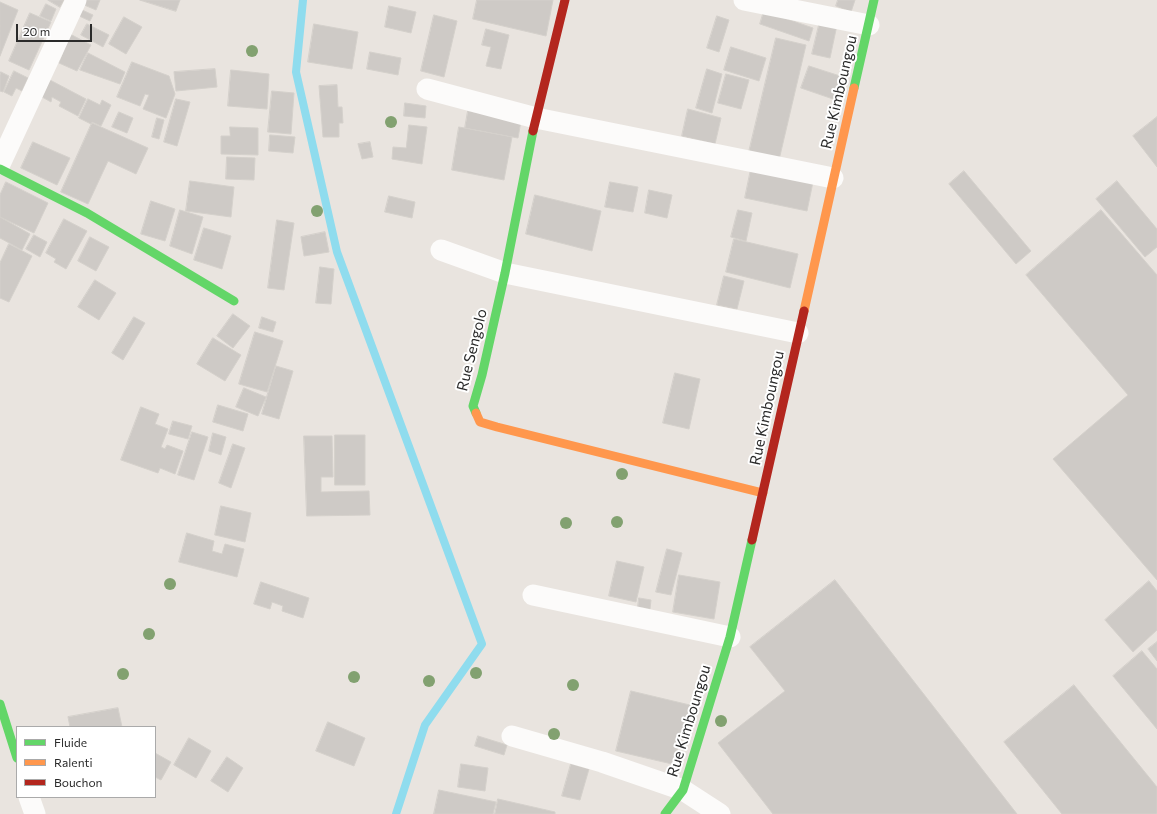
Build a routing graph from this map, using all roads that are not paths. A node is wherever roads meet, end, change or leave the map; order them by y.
1 (76, 0) edge
2 (566, 0) edge
3 (744, 0) edge
4 (874, 0) edge
5 (869, 25) junction
6 (427, 89) dead end
7 (536, 118) junction
8 (0, 164) edge
9 (0, 169) edge
10 (833, 178) junction
11 (441, 250) dead end
12 (505, 273) junction
13 (234, 301) dead end
14 (798, 333) junction
15 (763, 493) junction
16 (533, 595) dead end
17 (730, 637) junction
18 (0, 704) edge
19 (512, 736) dead end
20 (16, 755) edge
21 (683, 790) junction
22 (29, 798) edge
23 (35, 814) edge
24 (665, 814) edge
25 (720, 814) edge

1 - 8 street
2 - 7 street, Rue Sengolo
3 - 5 street
4 - 5 street, Rue Kimboungou
5 - 10 street, Rue Kimboungou
6 - 7 street
7 - 10 street
7 - 12 street, Rue Sengolo
9 - 13 street
10 - 14 street, Rue Kimboungou
11 - 12 street
12 - 14 street
12 - 15 street, Rue Sengolo
14 - 15 street, Rue Kimboungou
15 - 17 street, Rue Kimboungou
16 - 17 street
17 - 21 street, Rue Kimboungou
18 - 20 street
19 - 21 street
21 - 24 street, Rue Kimboungou
21 - 25 street
22 - 23 street

